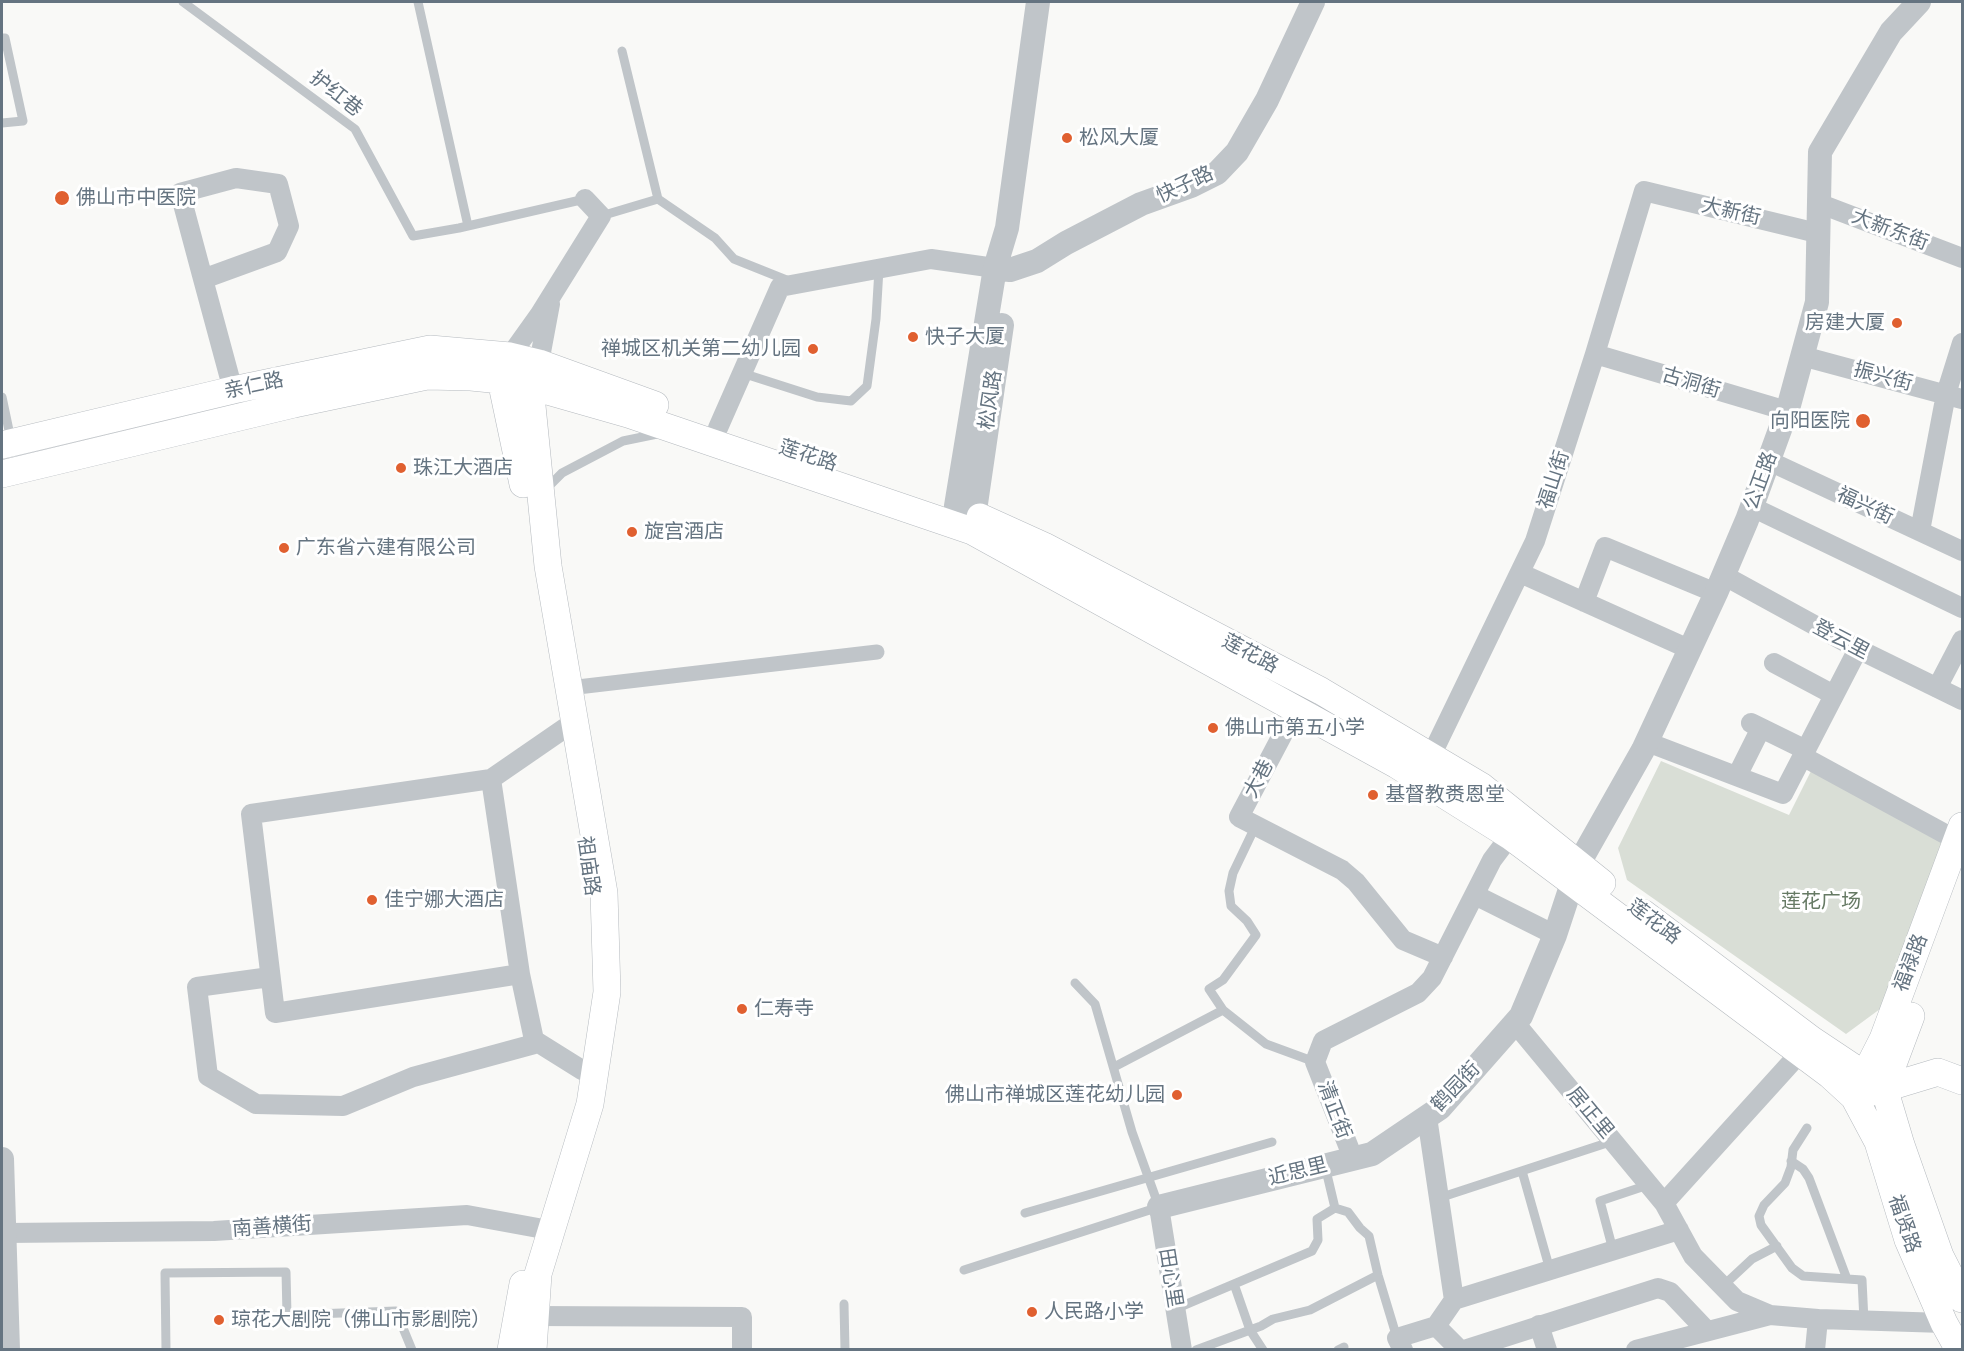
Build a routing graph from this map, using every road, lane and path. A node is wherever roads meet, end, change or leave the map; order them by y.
1 (183, 2) edge
2 (418, 2) edge
3 (1038, 2) edge
4 (1313, 2) edge
5 (1919, 2) edge
6 (2, 38) edge
7 (622, 51) dead end
8 (2, 123) edge
9 (1644, 191) joint
10 (585, 199) joint
11 (658, 199) junction
12 (1818, 203) junction
13 (601, 216) junction
14 (468, 226) junction
15 (1817, 233) junction
16 (1962, 258) edge
17 (879, 268) junction
18 (1003, 269) junction
19 (203, 279) junction
20 (795, 284) junction
21 (551, 295) junction
22 (1962, 343) edge
23 (1595, 354) junction
24 (1802, 356) junction
25 (506, 368) junction
26 (742, 373) junction
27 (535, 375) junction
28 (233, 390) junction
29 (2, 397) edge
30 (1954, 397) edge
31 (1787, 411) junction
32 (718, 428) junction
33 (677, 431) junction
34 (7, 444) edge
35 (1768, 461) junction
36 (2, 474) edge
37 (541, 505) junction
38 (1752, 507) junction
39 (964, 519) junction
40 (1920, 531) junction
41 (1962, 551) edge
42 (1520, 573) junction
43 (1719, 584) junction
44 (1584, 602) junction
45 (1962, 608) edge
46 (1962, 640) edge
47 (1689, 649) junction
48 (1858, 649) junction
49 (877, 652) dead end
50 (1774, 663) dead end
51 (569, 688) junction
52 (1937, 688) junction
53 (1834, 695) junction
54 (1962, 700) edge
55 (1296, 710) junction
56 (565, 728) junction
57 (1647, 742) junction
58 (1804, 753) junction
59 (1431, 756) junction
60 (1737, 776) junction
61 (491, 779) junction
62 (1247, 822) junction
63 (1960, 833) edge
64 (1510, 836) junction
65 (1575, 874) junction
66 (1962, 874) edge
67 (1475, 895) junction
68 (1555, 935) junction
69 (1443, 957) junction
70 (520, 974) junction
71 (270, 976) junction
72 (1075, 983) dead end
73 (1223, 1010) junction
74 (1515, 1023) junction
75 (538, 1043) junction
76 (1799, 1054) junction
77 (1315, 1062) junction
78 (1114, 1067) junction
79 (582, 1070) junction
80 (1950, 1076) edge
81 (1868, 1087) junction
82 (1427, 1117) junction
83 (1807, 1128) dead end
84 (1613, 1141) junction
85 (1272, 1142) dead end
86 (1353, 1158) junction
87 (2, 1159) edge
88 (1791, 1161) junction
89 (1324, 1166) junction
90 (1522, 1171) junction
91 (1148, 1177) junction
92 (1648, 1185) junction
93 (1439, 1198) junction
94 (1664, 1203) junction
95 (1159, 1207) junction
96 (1335, 1208) junction
97 (1025, 1213) dead end
98 (538, 1228) junction
99 (1679, 1230) junction
100 (5, 1233) junction
101 (1777, 1246) junction
102 (1614, 1250) junction
103 (964, 1270) dead end
104 (1550, 1270) junction
105 (1378, 1275) junction
106 (1847, 1280) junction
107 (1234, 1284) junction
108 (1723, 1286) junction
109 (1962, 1299) edge
110 (1454, 1300) junction
111 (844, 1304) dead end
112 (1175, 1310) junction
113 (1770, 1315) junction
114 (536, 1316) junction
115 (1818, 1319) junction
116 (1864, 1321) junction
117 (1944, 1323) junction
118 (1436, 1326) junction
119 (1539, 1326) junction
120 (1250, 1330) junction
121 (1704, 1338) edge
122 (1400, 1344) edge
123 (8, 1350) edge
124 (166, 1350) edge
125 (412, 1350) edge
126 (511, 1350) edge
127 (533, 1350) edge
128 (742, 1350) edge
129 (845, 1350) edge
130 (1182, 1350) edge
131 (1196, 1350) edge
132 (1263, 1350) edge
133 (1462, 1350) edge
134 (1547, 1350) edge
135 (1636, 1350) edge
136 (1815, 1350) edge
137 (1959, 1350) edge

1 - 14 lane, 护红巷
2 - 14 lane
3 - 18 street, 松风路
4 - 18 street, 快子路
5 - 12 street, 公正路
6 - 8 lane
7 - 11 lane
9 - 15 street, 大新街
9 - 23 street, 福山街
10 - 13 street
10 - 14 lane
11 - 13 lane
11 - 20 lane
12 - 15 street, 公正路
12 - 16 street, 大新东街
13 - 21 street
15 - 24 street, 公正路
17 - 18 street
17 - 20 street
17 - 26 lane
18 - 39 street, 松风路
19 - 19 street
19 - 28 street
20 - 26 street
21 - 25 street
21 - 27 street
22 - 30 street
23 - 31 street, 古洞街
23 - 42 street, 福山街
24 - 30 street, 振兴街
24 - 31 street, 公正路
25 - 27 main road
25 - 28 main road, 亲仁路
25 - 36 main road, 亲仁路
25 - 56 main road, 祖庙路
26 - 32 street
27 - 32 main road, 莲花路
27 - 33 main road, 莲花路
27 - 37 main road, 祖庙路
28 - 34 main road, 亲仁路
29 - 34 lane
30 - 40 street
31 - 35 street, 公正路
32 - 39 main road, 莲花路
33 - 37 lane
33 - 39 main road, 莲花路
35 - 38 street, 公正路
35 - 40 street, 福兴街
37 - 51 main road, 祖庙路
38 - 43 street, 公正路
38 - 45 street
39 - 55 main road, 莲花路
39 - 59 main road, 莲花路
40 - 41 street, 福兴街
42 - 44 street
42 - 59 street, 福山街
43 - 44 street, 登云里
43 - 47 street, 公正路
43 - 48 street, 登云里
44 - 47 street
46 - 52 street
47 - 57 street, 公正路
48 - 52 street, 登云里
48 - 53 street
49 - 51 street
50 - 53 street
51 - 114 main road, 祖庙路
52 - 54 street, 登云里
53 - 58 street
55 - 62 street, 大巷
55 - 64 main road, 莲花路
56 - 61 street
56 - 79 main road, 祖庙路
57 - 60 street
57 - 65 street, 公正路
58 - 60 street
58 - 60 street
58 - 63 street
59 - 65 main road, 莲花路
61 - 70 street
61 - 71 street
62 - 69 street
62 - 73 lane
63 - 81 main road, 福禄路
64 - 65 main road, 莲花路
64 - 67 street
65 - 68 street, 鹤园街
65 - 76 main road, 莲花路
65 - 81 main road, 莲花路
66 - 81 main road, 福禄路
67 - 68 street
67 - 69 street
68 - 74 street, 鹤园街
69 - 77 street
70 - 71 street
70 - 75 street
71 - 75 street
72 - 78 lane
73 - 77 lane
73 - 78 lane
74 - 82 street, 鹤园街
74 - 84 street, 居正里
75 - 79 street
76 - 81 main road, 莲花路
76 - 94 street
77 - 86 street, 清正街
78 - 91 lane
79 - 98 main road, 祖庙路
80 - 81 main road
81 - 109 main road, 福贤路
81 - 117 main road, 福贤路
82 - 86 street, 近思里
82 - 93 street, 鹤园街
83 - 88 lane
84 - 90 lane
84 - 92 street, 居正里
85 - 91 lane
86 - 89 street, 近思里
87 - 100 street
88 - 101 lane
88 - 106 lane
89 - 95 street, 近思里
89 - 96 lane
90 - 93 lane
90 - 104 lane
91 - 95 lane
91 - 97 lane
92 - 94 street, 居正里
92 - 102 lane
93 - 110 street, 鹤园街
94 - 99 street, 居正里
95 - 103 lane
95 - 112 street, 田心里
96 - 105 lane
96 - 107 lane
98 - 100 street, 南善横街
98 - 126 main road, 祖庙路
99 - 102 street
99 - 108 street, 居正里
100 - 123 street
101 - 106 lane
101 - 108 lane
102 - 104 street
104 - 110 street
105 - 120 lane
105 - 122 lane
106 - 116 lane
107 - 112 lane
107 - 120 lane
108 - 113 street, 居正里
110 - 118 street
111 - 129 lane
112 - 130 street, 田心里
113 - 115 street
113 - 121 street
114 - 127 main road, 祖庙路
114 - 128 street
115 - 116 street
115 - 136 street
116 - 117 street
117 - 137 main road, 福贤路
118 - 122 street
118 - 133 street
119 - 121 street
119 - 133 street
119 - 134 street
120 - 131 lane
120 - 132 lane
121 - 135 street
124 - 125 lane

